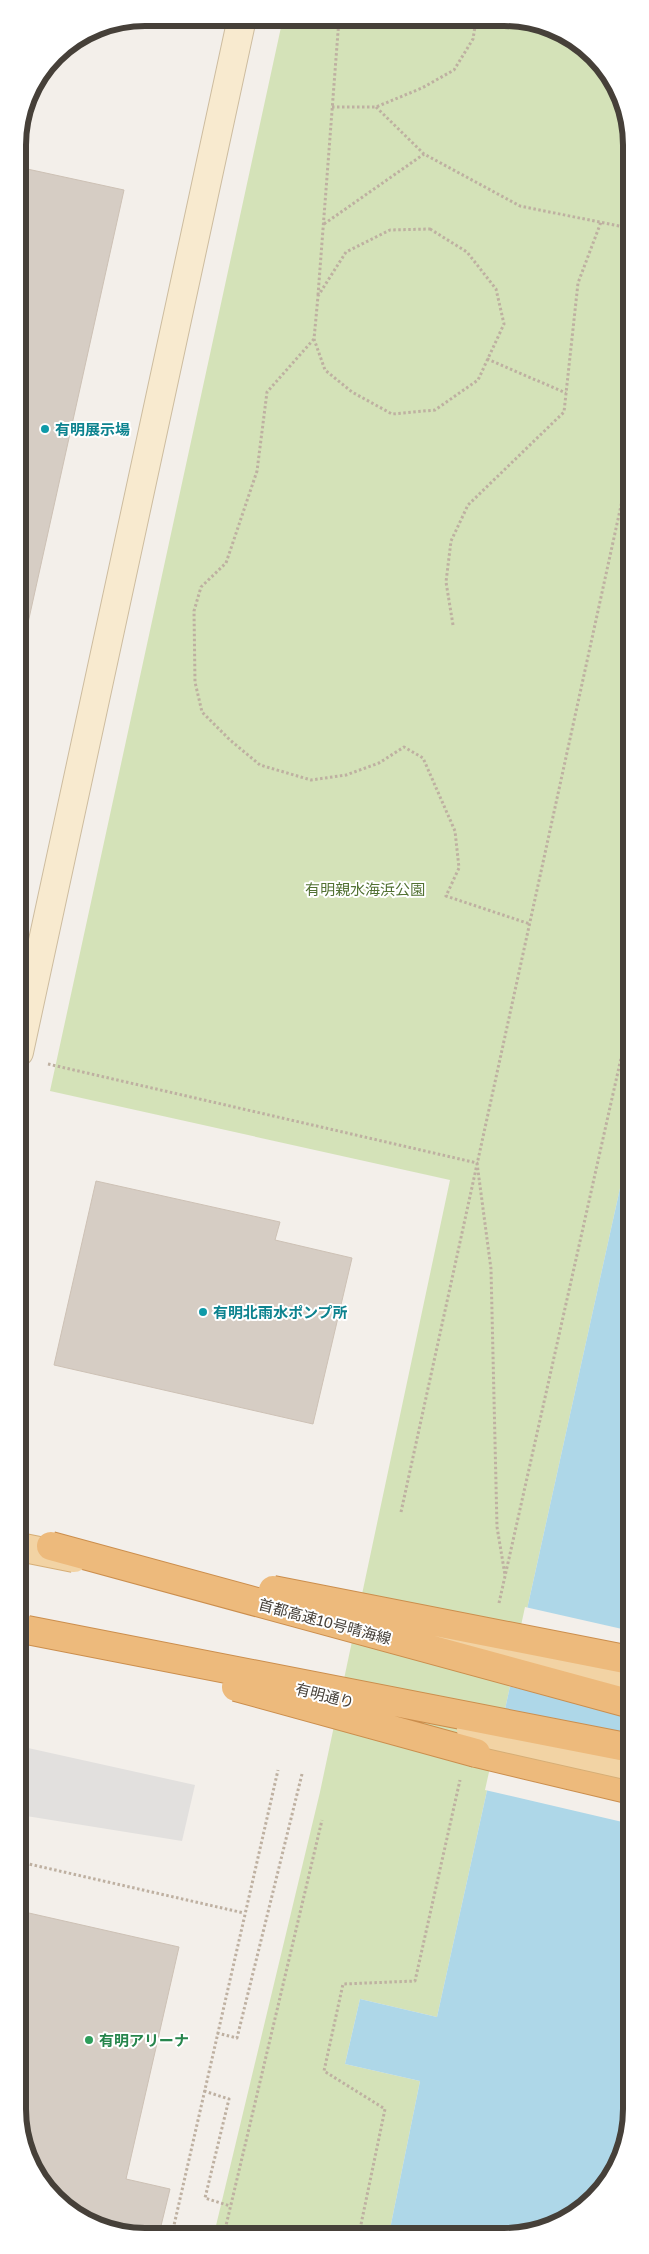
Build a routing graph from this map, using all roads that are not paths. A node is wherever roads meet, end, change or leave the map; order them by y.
1 (240, 26) edge
2 (27, 1017) edge
3 (26, 1540) edge
4 (51, 1546) junction
5 (26, 1548) edge
6 (26, 1627) edge
7 (26, 1627) edge
8 (26, 1627) edge
9 (622, 1658) edge
10 (622, 1679) edge
11 (622, 1702) edge
12 (622, 1746) edge
13 (622, 1764) edge
14 (622, 1788) edge

1 - 2 street
3 - 4 highway, 首都高速10号晴海線
4 - 9 highway, bridge
4 - 11 highway, 首都高速10号晴海線, bridge
5 - 10 main road, bridge
6 - 12 highway, bridge
7 - 13 main road, 有明通り, bridge
8 - 14 highway, bridge

